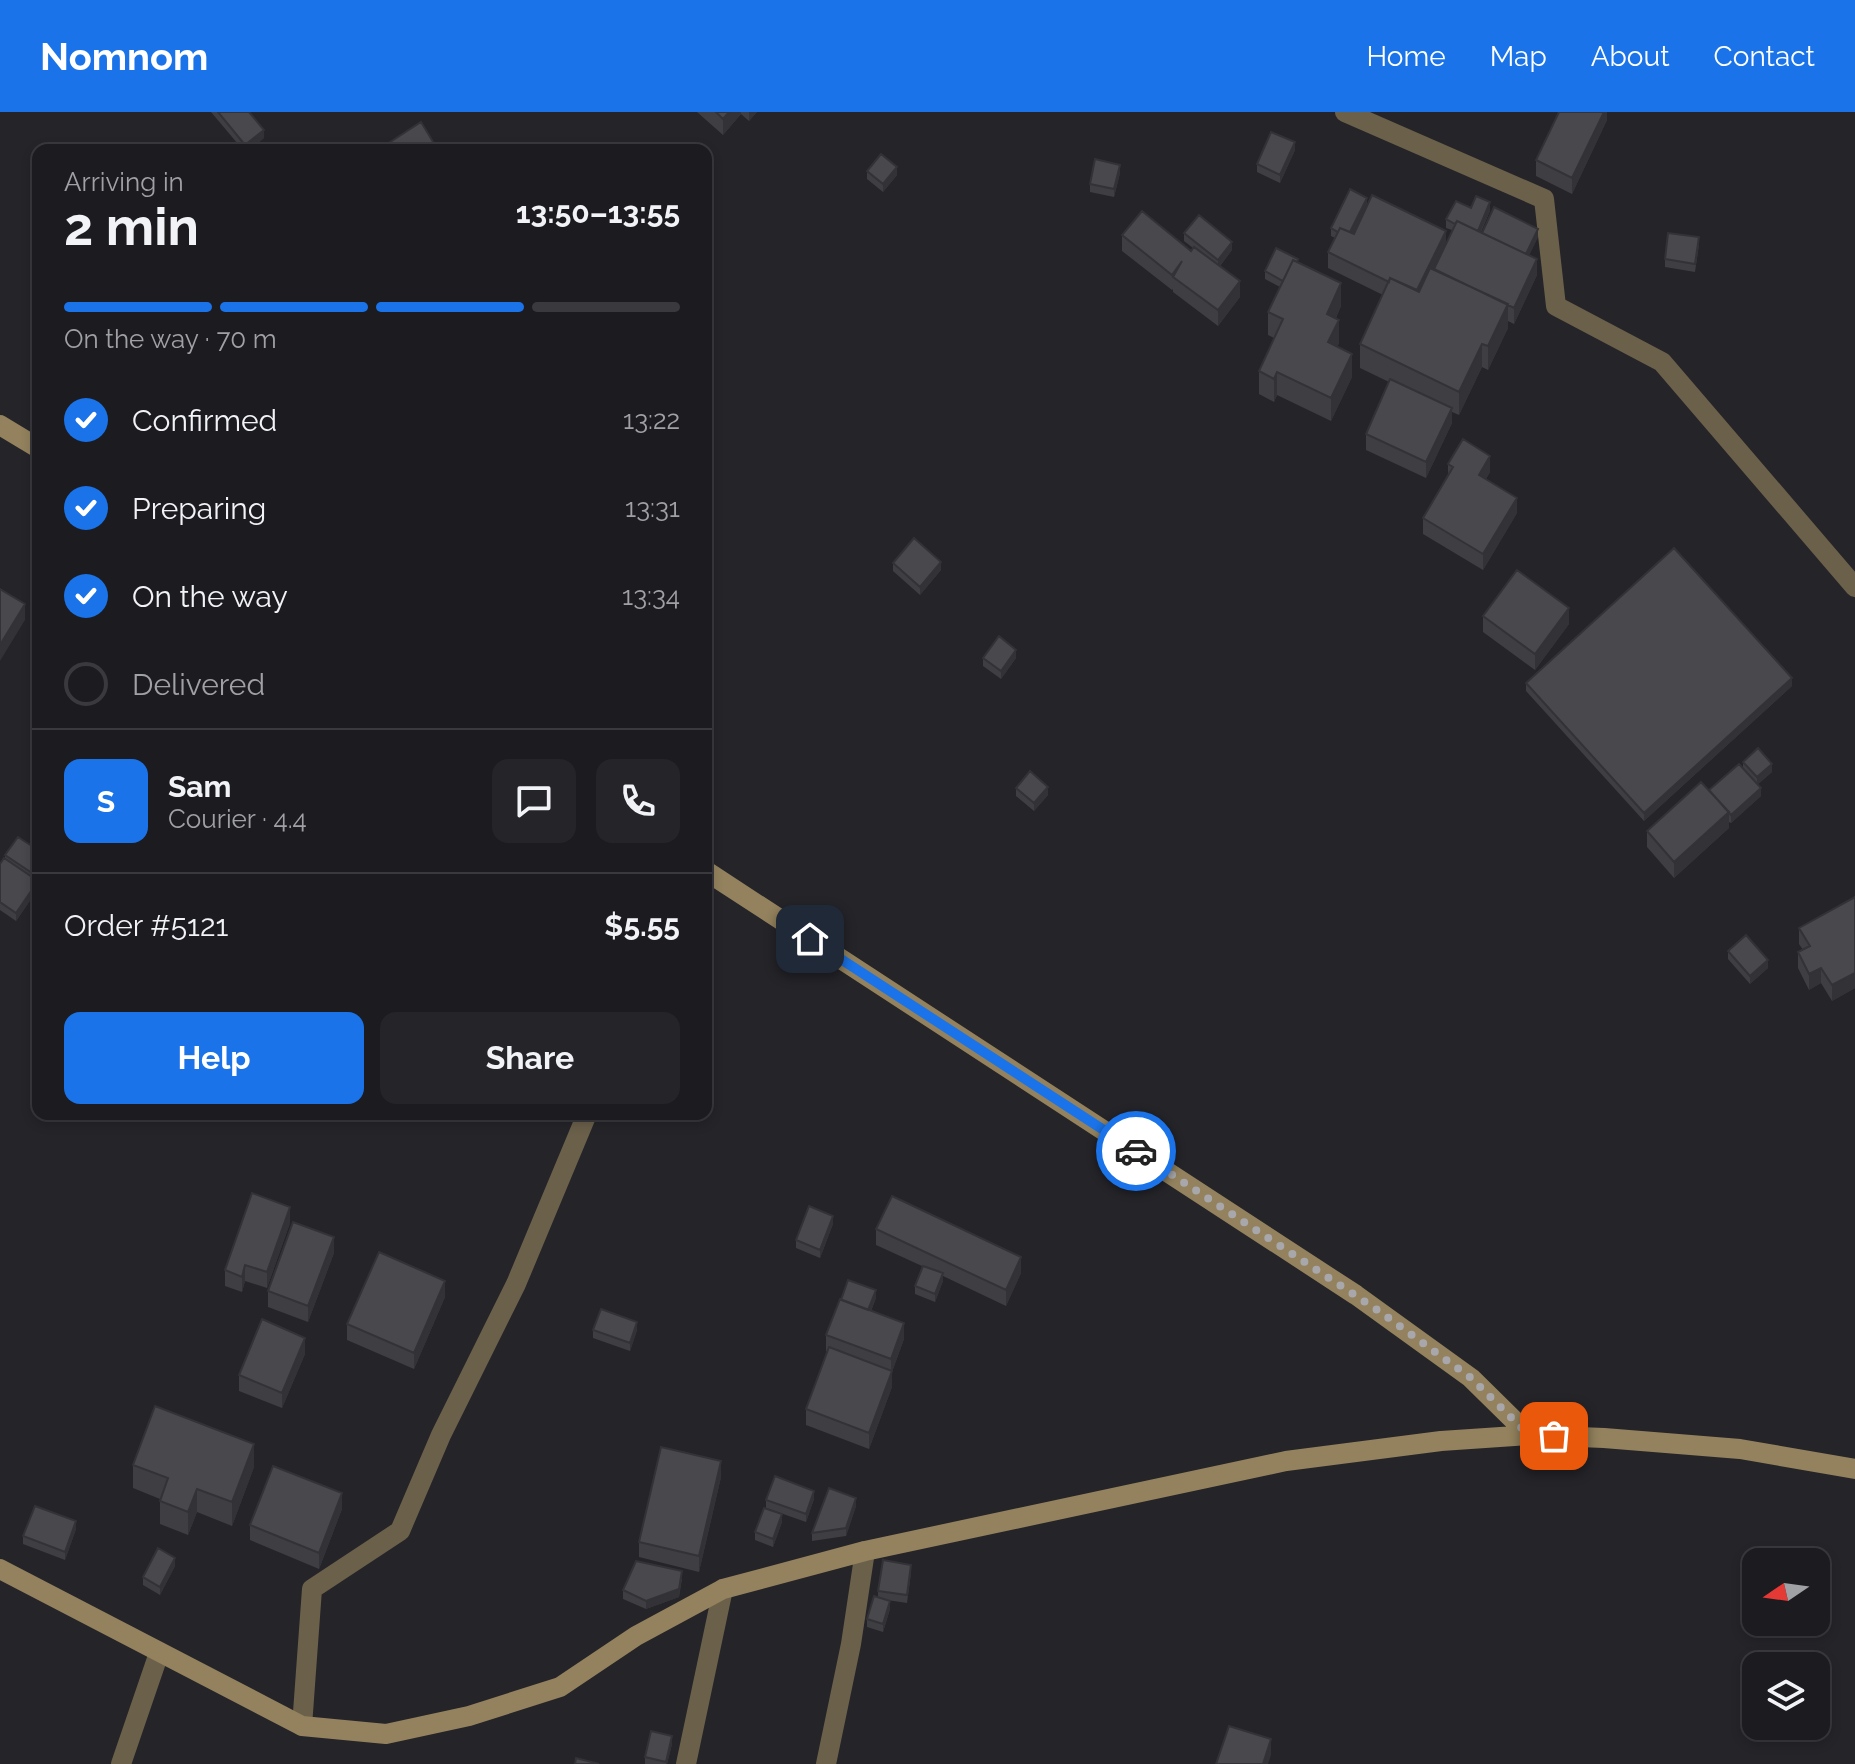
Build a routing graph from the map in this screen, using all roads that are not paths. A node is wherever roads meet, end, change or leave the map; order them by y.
1 (1345, 112) edge
2 (0, 425) edge
3 (32, 444) edge
4 (1855, 587) edge
5 (712, 875) edge
6 (584, 1120) edge
7 (1529, 1435) junction
8 (1855, 1469) edge
9 (865, 1551) junction
10 (0, 1569) edge
11 (723, 1589) junction
12 (159, 1653) junction
13 (302, 1726) junction
14 (121, 1764) edge
15 (686, 1764) edge
16 (826, 1764) edge

1 - 4 street
2 - 3 street
5 - 7 street
6 - 13 street
7 - 8 street
7 - 9 street
9 - 11 street
9 - 16 street
10 - 12 street
11 - 13 street
11 - 15 street
12 - 13 street
12 - 14 street

